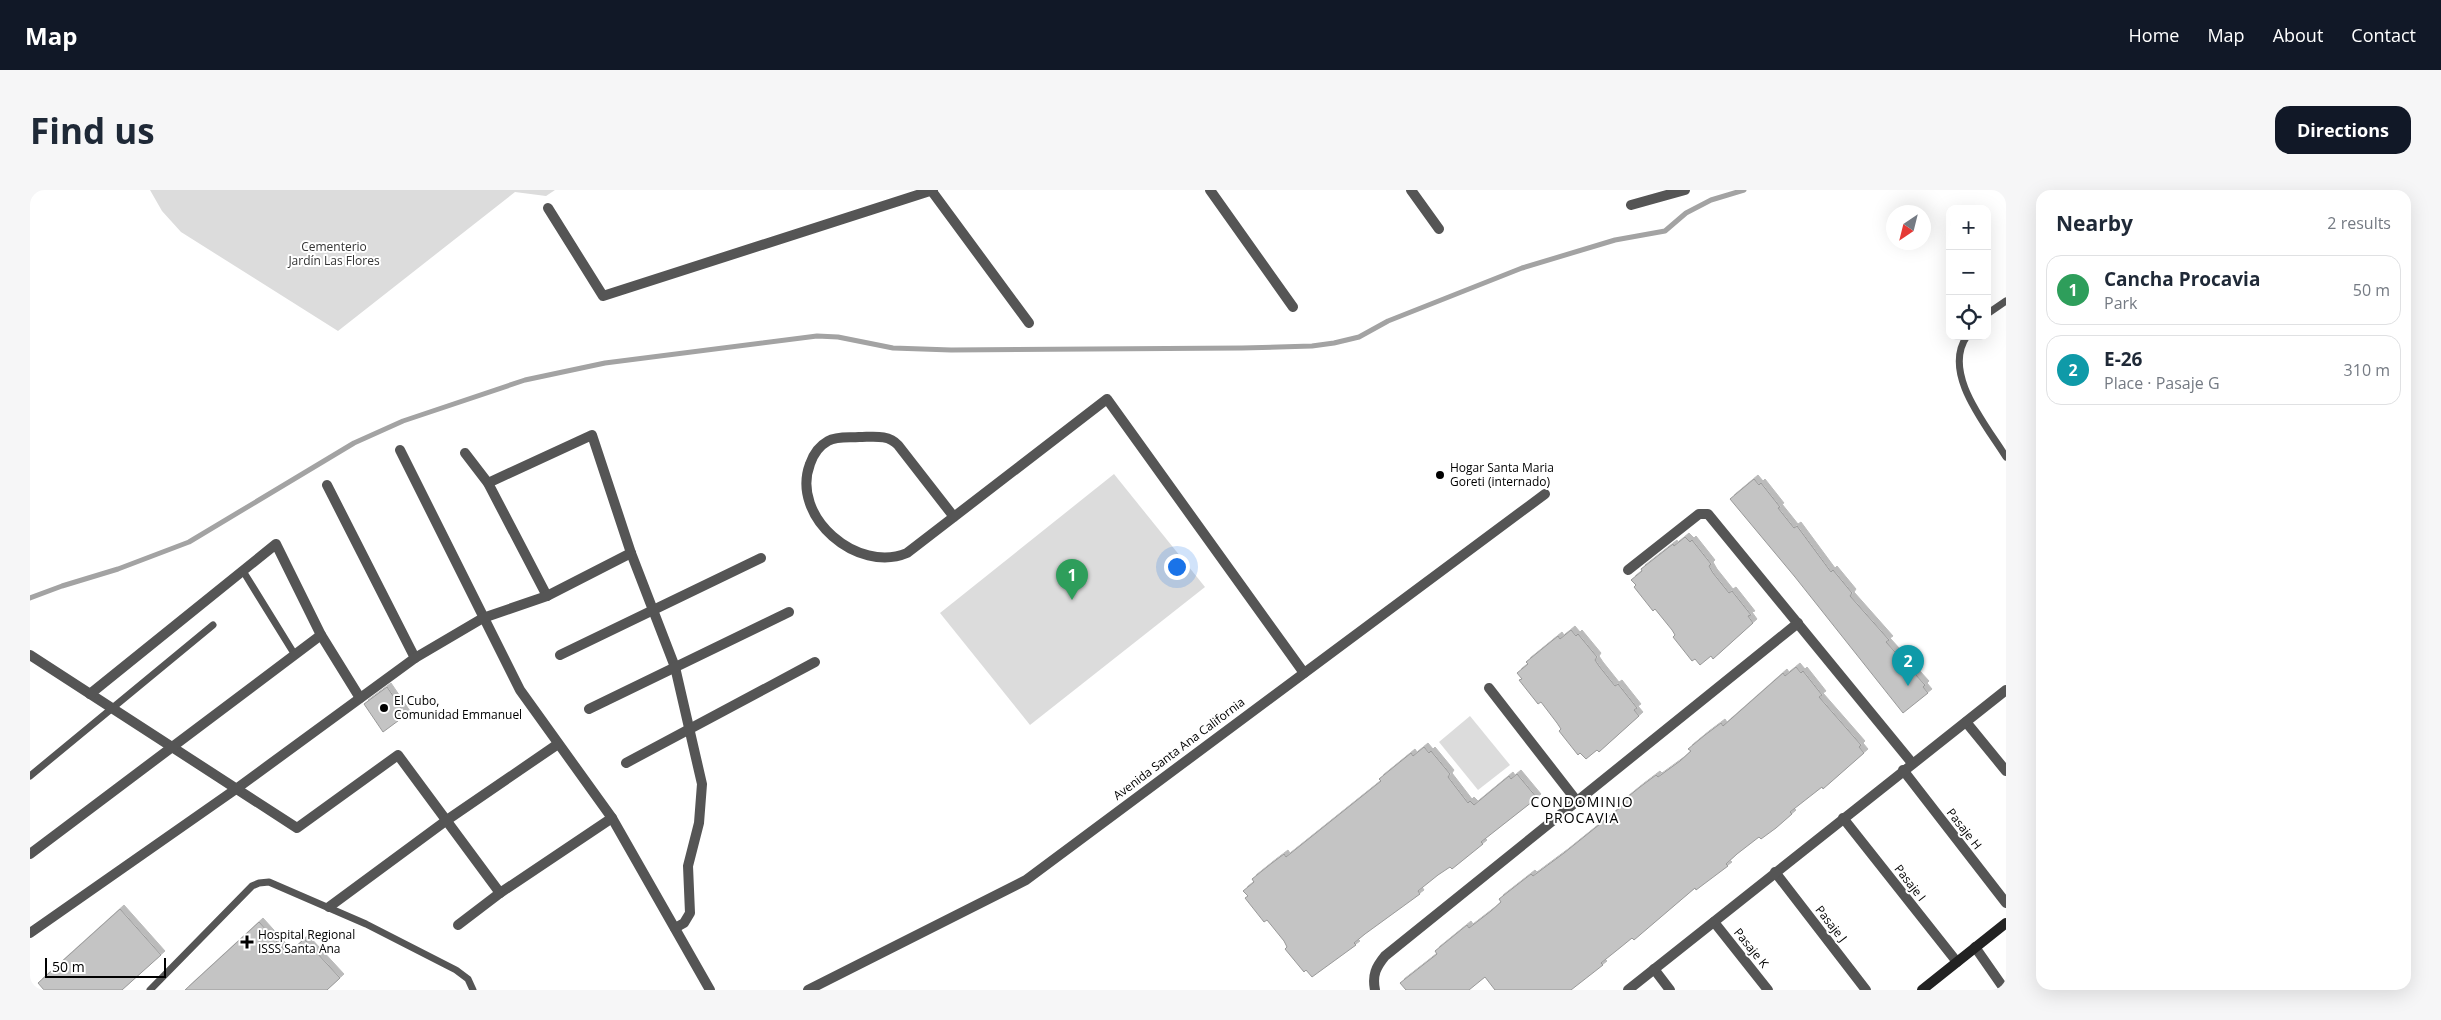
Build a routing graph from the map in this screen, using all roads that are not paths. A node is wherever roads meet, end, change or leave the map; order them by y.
1 (932, 190) edge
2 (1210, 190) edge
3 (1411, 190) edge
4 (1685, 190) edge
5 (1631, 205) dead end
6 (548, 208) dead end
7 (1439, 229) dead end
8 (2006, 301) edge
9 (1292, 308) dead end
10 (1991, 311) edge
11 (1029, 323) dead end
12 (1966, 340) edge
13 (400, 450) dead end
14 (465, 453) dead end
15 (2006, 455) edge
16 (488, 483) junction
17 (327, 485) dead end
18 (1545, 494) dead end
19 (954, 517) junction
20 (632, 553) junction
21 (761, 558) dead end
22 (1628, 570) dead end
23 (243, 571) junction
24 (547, 596) junction
25 (654, 611) junction
26 (789, 612) dead end
27 (483, 618) junction
28 (1798, 623) junction
29 (213, 624) dead end
30 (321, 635) junction
31 (560, 654) dead end
32 (30, 655) edge
33 (295, 655) junction
34 (415, 658) junction
35 (815, 662) dead end
36 (675, 667) junction
37 (1304, 673) junction
38 (1489, 688) dead end
39 (2006, 690) edge
40 (90, 694) junction
41 (360, 698) junction
42 (111, 708) junction
43 (590, 709) dead end
44 (1966, 722) junction
45 (689, 729) junction
46 (558, 744) junction
47 (172, 747) junction
48 (626, 763) dead end
49 (1912, 763) junction
50 (1903, 770) junction
51 (2006, 771) edge
52 (30, 776) edge
53 (236, 789) junction
54 (1576, 800) junction
55 (612, 818) junction
56 (1843, 818) junction
57 (447, 820) junction
58 (30, 854) edge
59 (1775, 872) junction
60 (500, 893) junction
61 (2006, 903) edge
62 (329, 907) junction
63 (1714, 922) junction
64 (2006, 923) edge
65 (458, 925) dead end
66 (675, 928) junction
67 (30, 933) edge
68 (1976, 947) junction
69 (1957, 962) junction
70 (1654, 970) junction
71 (150, 990) edge
72 (473, 990) edge
73 (710, 990) edge
74 (808, 990) edge
75 (1375, 990) edge
76 (1628, 990) edge
77 (1670, 990) edge
78 (1768, 990) edge
79 (1866, 990) edge
80 (1922, 990) edge
81 (2005, 990) edge

1 - 6 street
1 - 11 street
2 - 9 street
3 - 7 street
4 - 5 street
8 - 10 lane
12 - 15 lane
13 - 27 street
14 - 16 street
16 - 20 street
16 - 24 street
17 - 34 street
18 - 37 street, Avenida Santa Ana California
19 - 19 street
19 - 37 street
20 - 24 street
20 - 25 street
21 - 25 street
22 - 28 street
23 - 30 street
23 - 33 lane
23 - 40 street
24 - 27 street
25 - 31 street
25 - 36 street
26 - 36 street
27 - 34 street
27 - 46 street
28 - 49 street
28 - 54 street
29 - 42 lane
30 - 33 street
30 - 41 street
32 - 40 street
33 - 47 street
34 - 41 street
35 - 45 street
36 - 43 street
36 - 45 street
37 - 74 street, Avenida Santa Ana California
38 - 54 street
39 - 44 street
40 - 42 street
41 - 53 street
42 - 47 street
42 - 52 lane
44 - 49 street
44 - 51 street
45 - 48 street
45 - 66 street
46 - 55 street
46 - 57 street
47 - 53 street
47 - 58 street
49 - 50 street
50 - 56 street
50 - 61 street, Pasaje H
53 - 57 street
53 - 67 street
54 - 75 street
55 - 60 street
55 - 66 street
56 - 59 street
56 - 69 street, Pasaje I
57 - 60 street
57 - 62 street
59 - 63 street
59 - 79 street, Pasaje J
60 - 65 street
62 - 71 lane
62 - 72 lane
63 - 70 street
63 - 78 street, Pasaje K
64 - 68 street
66 - 73 street
68 - 69 street
68 - 81 street
69 - 80 street
70 - 76 street
70 - 77 street

